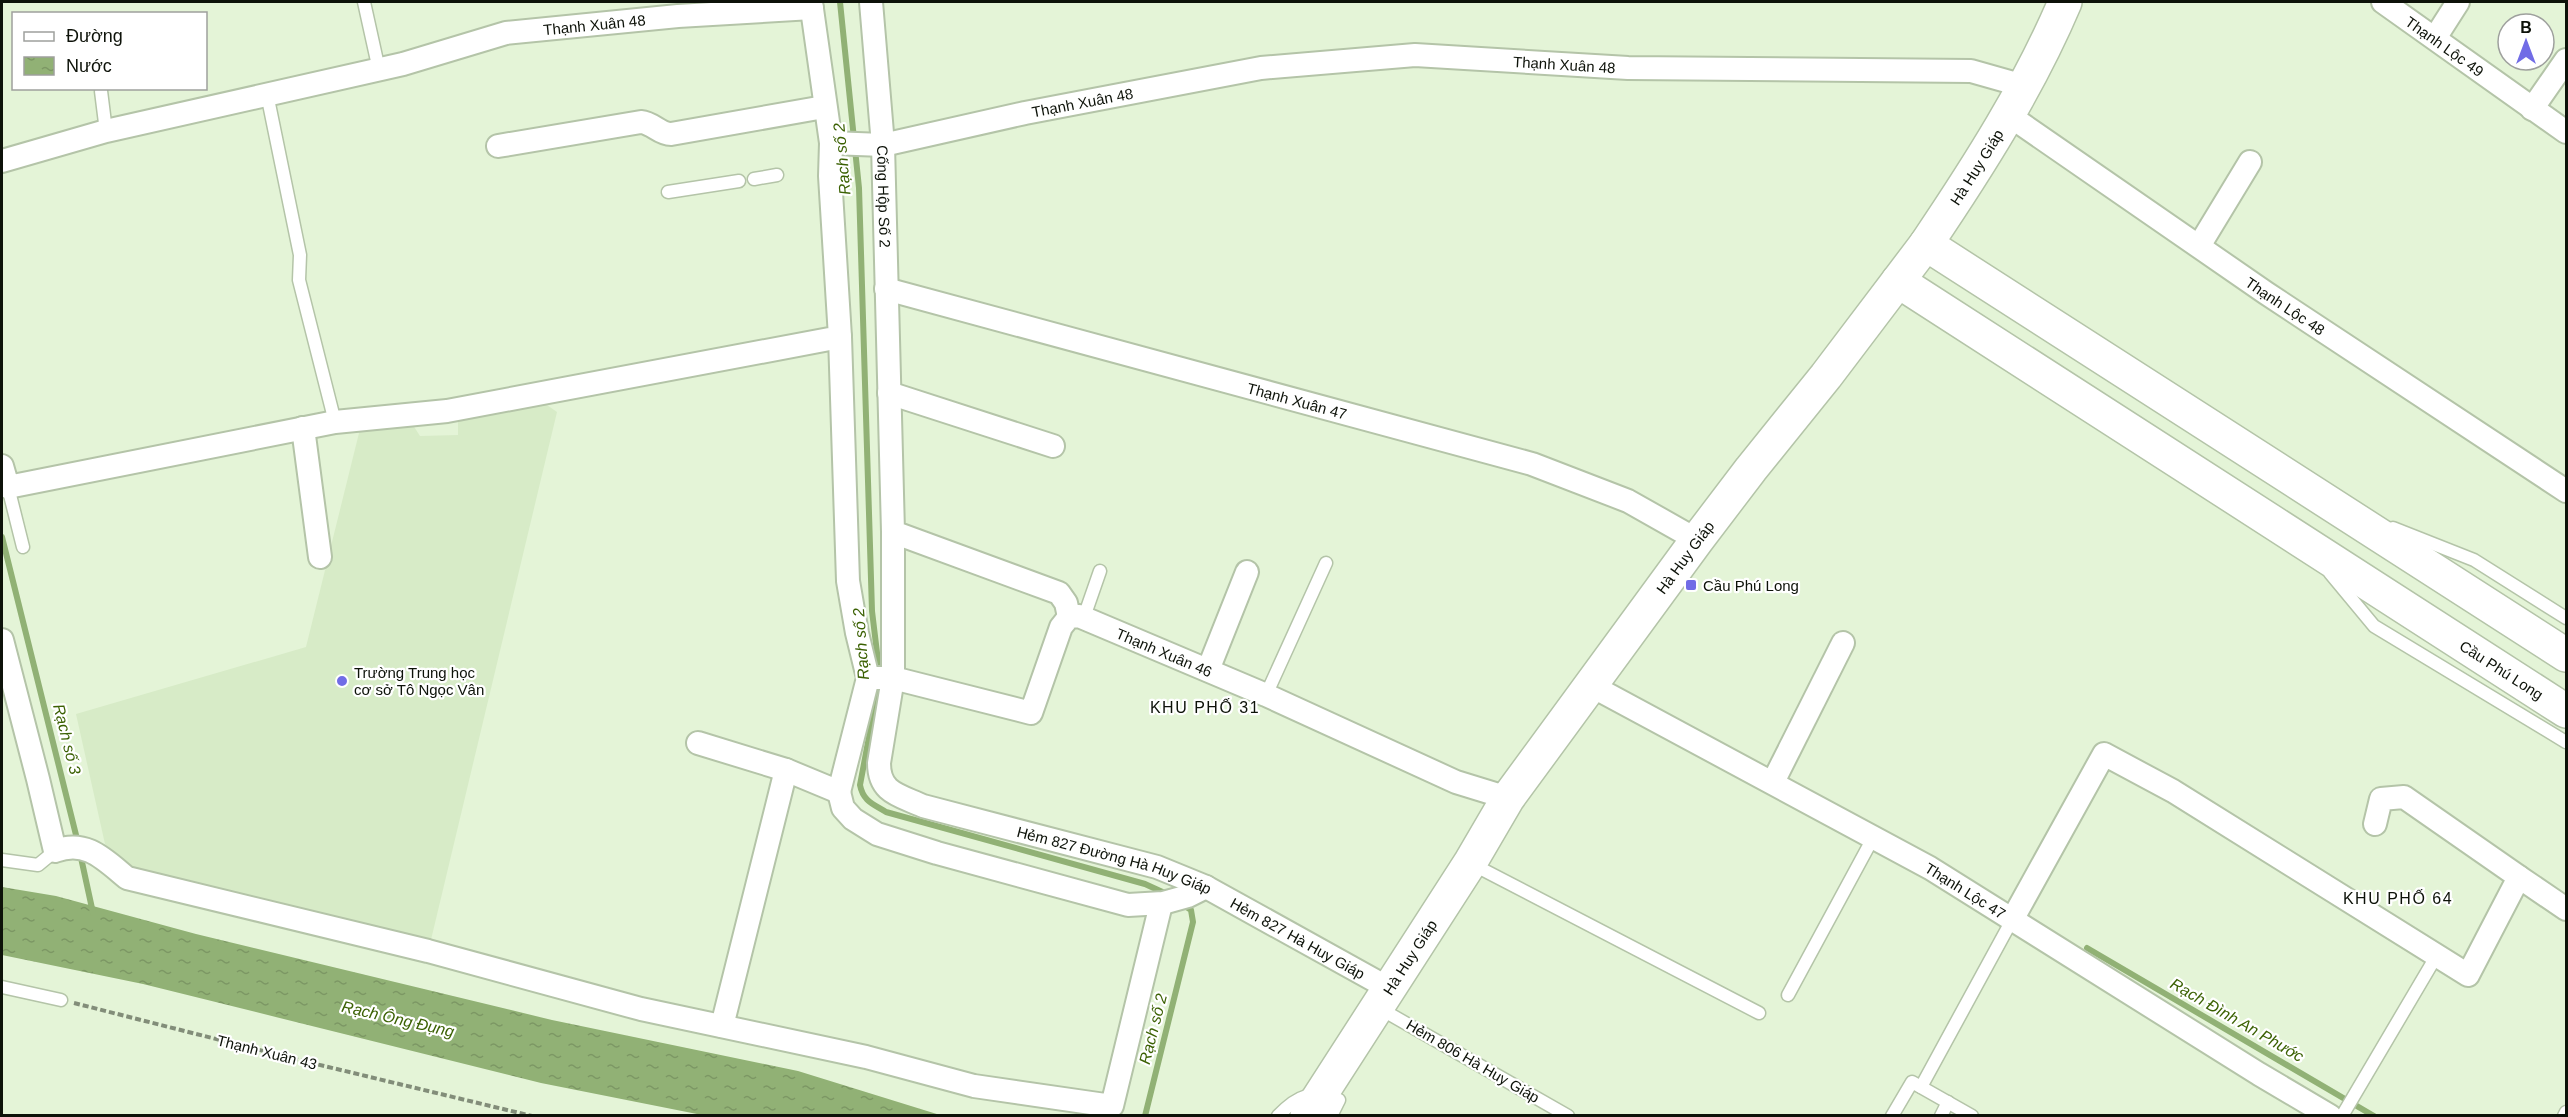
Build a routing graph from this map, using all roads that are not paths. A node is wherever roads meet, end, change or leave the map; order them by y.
1 (364, 2) edge
2 (871, 2) edge
3 (2065, 2) edge
4 (2383, 2) edge
5 (2458, 2) edge
6 (811, 5) edge
7 (2435, 38) junction
8 (2566, 60) edge
9 (379, 70) junction
10 (2024, 86) junction
11 (101, 92) dead end
12 (267, 94) junction
13 (824, 107) junction
14 (2532, 109) junction
15 (2007, 114) junction
16 (106, 130) junction
17 (2566, 132) edge
18 (831, 143) junction
19 (883, 145) junction
20 (498, 146) dead end
21 (2, 161) edge
22 (2250, 162) dead end
23 (777, 176) dead end
24 (754, 179) dead end
25 (740, 181) dead end
26 (668, 192) dead end
27 (1926, 244) junction
28 (2199, 246) junction
29 (1898, 281) junction
30 (886, 289) junction
31 (840, 337) junction
32 (889, 393) junction
33 (335, 422) junction
34 (303, 428) junction
35 (1053, 446) dead end
36 (5, 476) edge
37 (2566, 491) edge
38 (2324, 501) junction
39 (893, 532) junction
40 (2300, 538) junction
41 (1697, 540) junction
42 (23, 546) dead end
43 (320, 557) dead end
44 (1326, 563) dead end
45 (1100, 571) dead end
46 (1247, 572) dead end
47 (1076, 617) junction
48 (2566, 618) edge
49 (2, 640) edge
50 (1843, 643) dead end
51 (2566, 655) edge
52 (1208, 670) junction
53 (868, 678) junction
54 (892, 678) junction
55 (1590, 685) junction
56 (1266, 694) junction
57 (2566, 711) edge
58 (2566, 742) edge
59 (698, 743) dead end
60 (786, 770) junction
61 (1773, 782) junction
62 (839, 792) junction
63 (1508, 798) junction
64 (2375, 824) dead end
65 (1873, 838) junction
66 (60, 849) junction
67 (2, 860) edge
68 (1470, 863) junction
69 (2519, 877) junction
70 (1197, 891) junction
71 (1162, 904) junction
72 (2566, 909) edge
73 (2012, 920) junction
74 (2437, 955) junction
75 (2, 987) edge
76 (1788, 995) dead end
77 (1384, 998) junction
78 (61, 1000) road end
79 (1759, 1013) dead end
80 (722, 1026) junction
81 (1921, 1087) junction
82 (1948, 1102) junction
83 (1320, 1108) edge
84 (1278, 1116) edge
85 (1568, 1116) edge
86 (1892, 1116) edge
87 (1941, 1116) edge
88 (1972, 1116) edge
89 (2330, 1116) edge
90 (2342, 1116) edge

1 - 9 lane
2 - 19 street, Cống Hộp Số 2
3 - 10 main road, Hà Huy Giáp
4 - 7 street, Thạnh Lộc 49
5 - 7 street
6 - 9 street, Thạnh Xuân 48
6 - 13 street, Thạnh Xuân 48
7 - 14 street, Thạnh Lộc 49
8 - 14 street
9 - 12 street, Thạnh Xuân 48
10 - 15 main road, Hà Huy Giáp
10 - 19 street, Thạnh Xuân 48
11 - 16 lane
12 - 16 street, Thạnh Xuân 48
12 - 33 lane
13 - 18 street, Thạnh Xuân 48
13 - 20 street
14 - 17 street, Thạnh Lộc 49
15 - 27 main road, Hà Huy Giáp
15 - 28 street, Thạnh Lộc 48
16 - 21 street, Thạnh Xuân 48
18 - 19 street, Thạnh Xuân 48
18 - 31 street
19 - 30 street, Cống Hộp Số 2
22 - 28 street
23 - 24 lane
25 - 26 lane
27 - 29 main road, Hà Huy Giáp
27 - 38 main road
28 - 37 street, Thạnh Lộc 48
29 - 40 main road, Cầu Phú Long
29 - 41 main road, Hà Huy Giáp
30 - 32 street, Cống Hộp Số 2
30 - 41 street, Thạnh Xuân 47
31 - 33 street
31 - 53 street
32 - 35 street
32 - 39 street, Cống Hộp Số 2
33 - 34 street
34 - 36 street
34 - 43 street
36 - 42 lane
38 - 48 lane
38 - 51 main road
39 - 47 street
39 - 54 street, Hẻm 827 Đường Hà Huy Giáp
40 - 57 main road, Cầu Phú Long
40 - 58 lane
41 - 55 main road, Hà Huy Giáp
44 - 56 lane
45 - 47 lane
46 - 52 street
47 - 52 street, Thạnh Xuân 46
47 - 54 street
49 - 66 street
50 - 61 street
52 - 56 street, Thạnh Xuân 46
53 - 54 street
53 - 62 street
54 - 70 street, Hẻm 827 Đường Hà Huy Giáp
55 - 61 street, Thạnh Lộc 47
55 - 63 main road, Hà Huy Giáp
56 - 63 street, Thạnh Xuân 46
59 - 60 street
60 - 62 street
60 - 80 street
61 - 65 street, Thạnh Lộc 47
62 - 71 street, Hẻm 827 Đường Hà Huy Giáp
63 - 68 main road, Hà Huy Giáp
64 - 69 street
65 - 73 street, Thạnh Lộc 47
65 - 76 lane
66 - 67 lane
66 - 80 street
68 - 77 main road, Hà Huy Giáp
68 - 79 lane
69 - 72 street
69 - 74 street
70 - 71 street, Hẻm 827 Đường Hà Huy Giáp
70 - 77 street, Hẻm 827 Hà Huy Giáp
71 - 80 street
73 - 74 street
73 - 81 lane
73 - 89 street, Thạnh Lộc 47
74 - 90 lane
75 - 78 lane
77 - 83 main road, Hà Huy Giáp
77 - 85 lane, Hẻm 806 Hà Huy Giáp
81 - 82 lane
81 - 86 lane
82 - 87 lane
82 - 88 lane
83 - 84 lane

